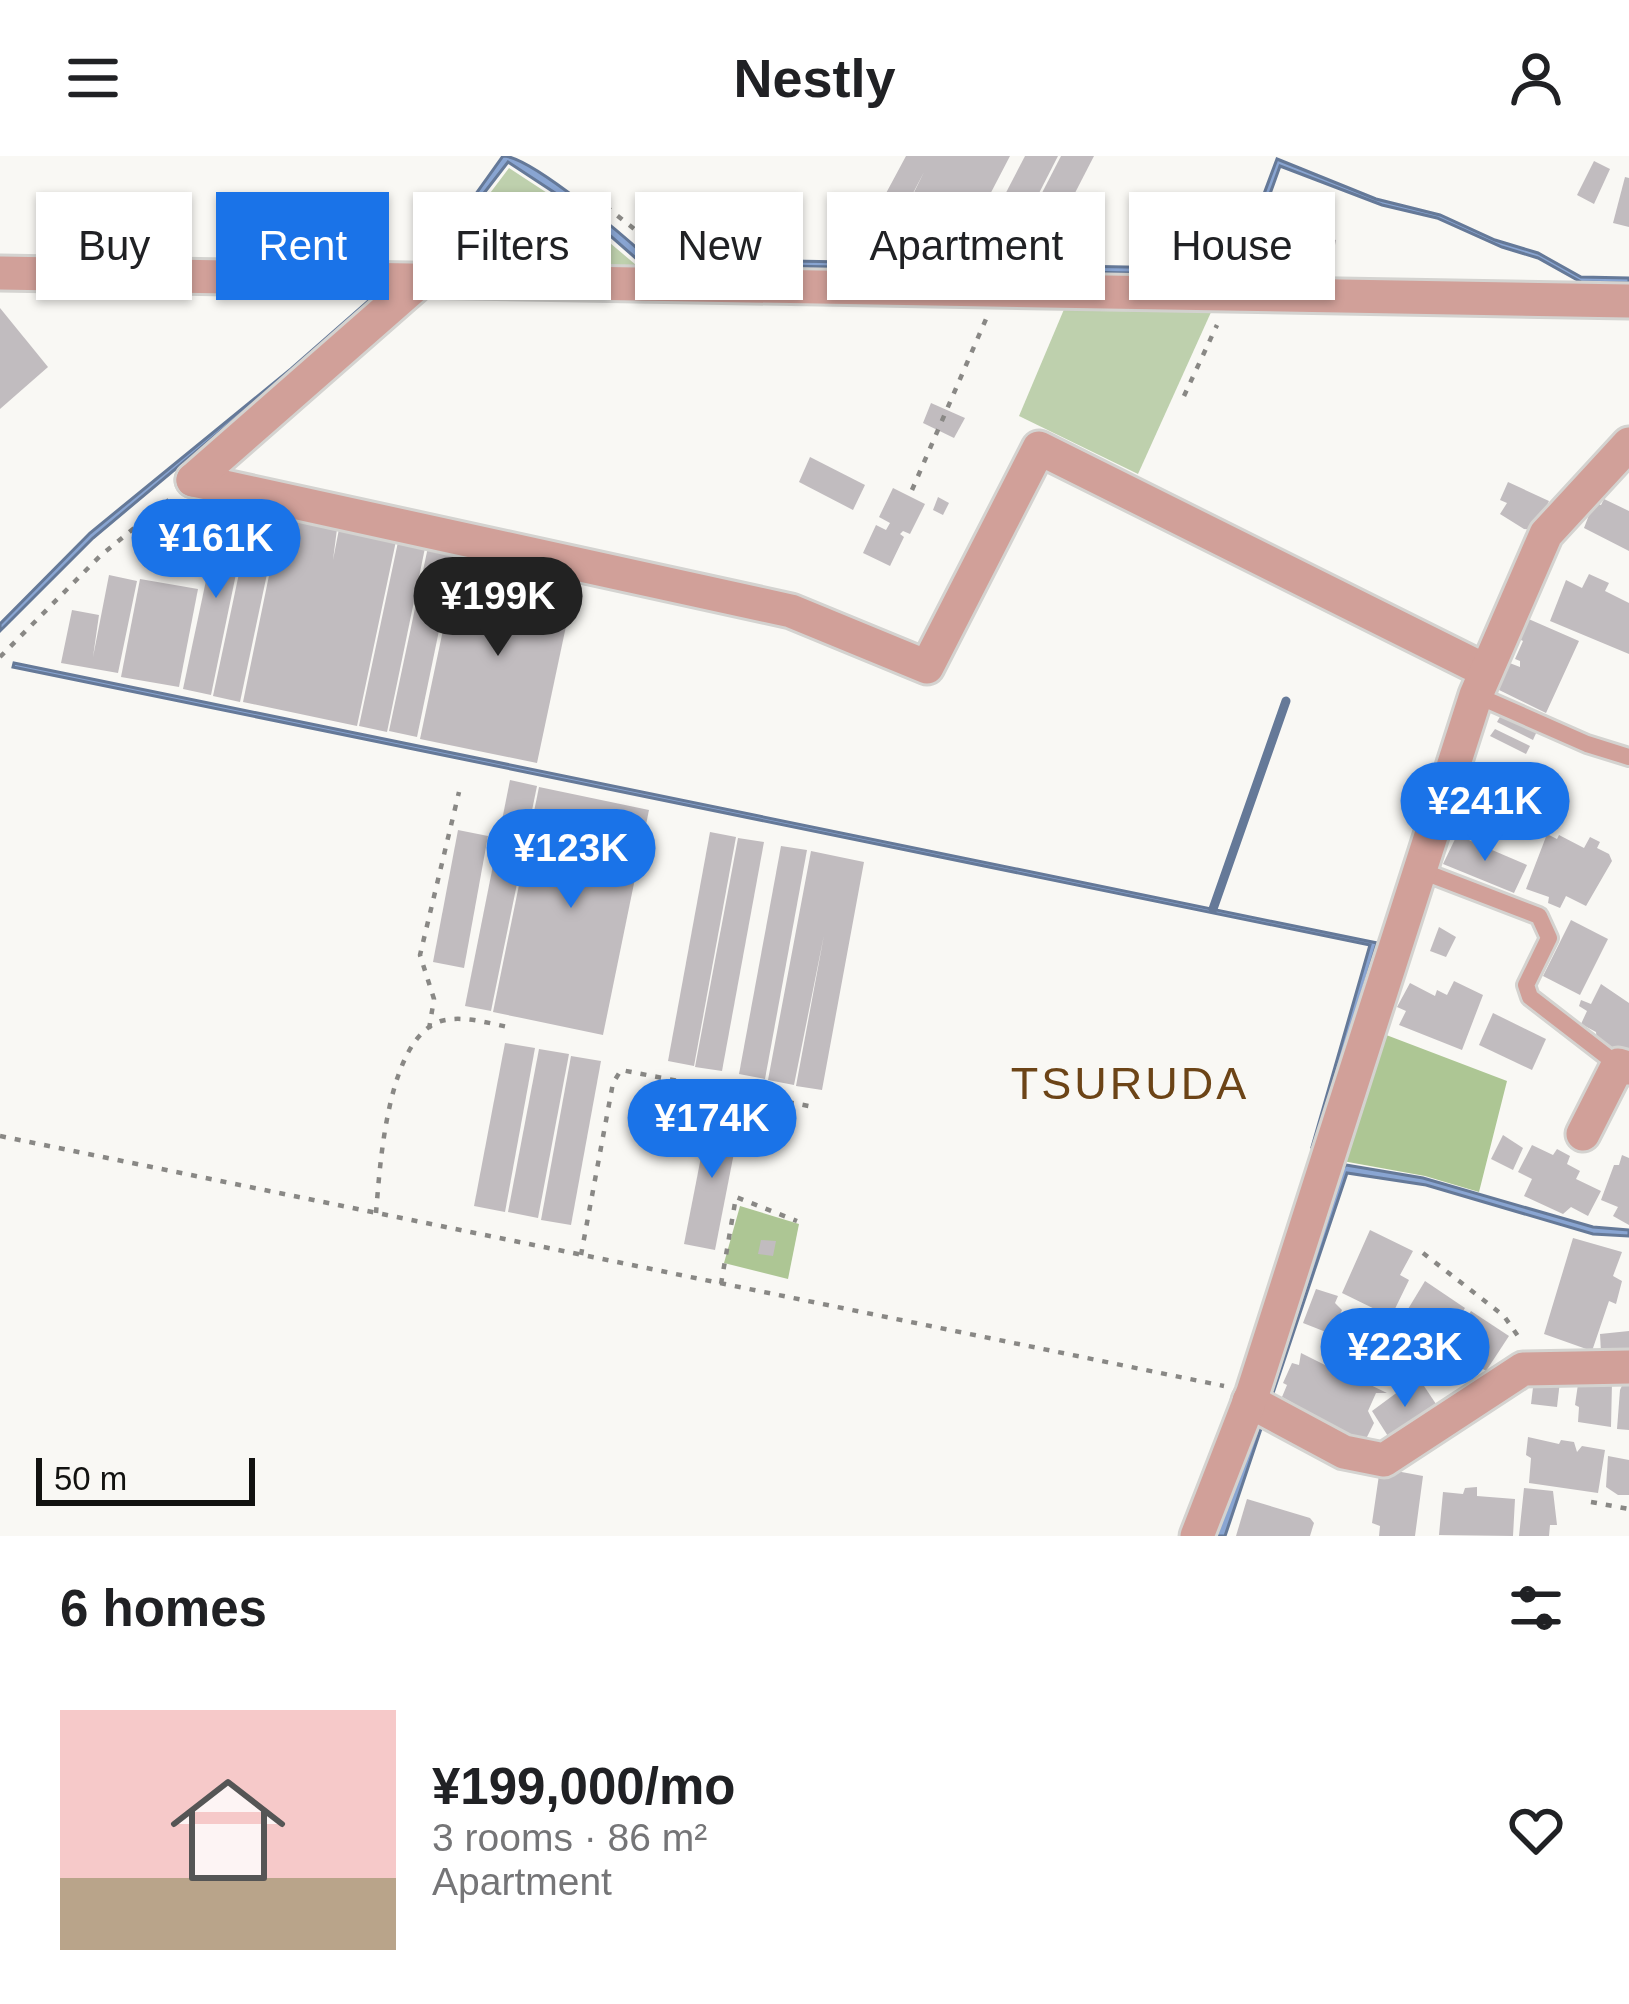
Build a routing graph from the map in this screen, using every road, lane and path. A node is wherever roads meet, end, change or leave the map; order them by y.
1 (611, 210) edge
2 (635, 228) edge
3 (0, 272) edge
4 (413, 280) edge
5 (413, 287) edge
6 (1335, 296) edge
7 (994, 300) edge
8 (1225, 300) edge
9 (1629, 302) edge
10 (1184, 396) dead end
11 (1629, 444) edge
12 (193, 480) junction
13 (912, 490) dead end
14 (0, 657) edge
15 (1481, 683) junction
16 (1629, 757) edge
17 (459, 791) dead end
18 (1418, 869) junction
19 (508, 1027) dead end
20 (429, 1029) junction
21 (1623, 1066) edge
22 (814, 1107) dead end
23 (1583, 1134) dead end
24 (0, 1136) edge
25 (376, 1213) junction
26 (797, 1221) dead end
27 (1423, 1252) dead end
28 (581, 1255) junction
29 (722, 1284) junction
30 (1629, 1367) edge
31 (1523, 1369) junction
32 (1251, 1396) junction
33 (1591, 1502) dead end
34 (1629, 1509) edge
35 (1197, 1536) edge

1 - 2 path
3 - 4 street
5 - 12 street
6 - 9 street
7 - 13 path
8 - 10 path
11 - 15 street
12 - 14 path
12 - 15 street
15 - 16 lane
15 - 18 street
17 - 20 path
18 - 21 lane
18 - 32 street
19 - 20 path
20 - 25 path
21 - 23 street
22 - 28 path
24 - 25 path
25 - 28 path
26 - 29 path
27 - 31 path
28 - 29 path
29 - 32 path
30 - 31 street
31 - 32 street
32 - 35 street
33 - 34 path

